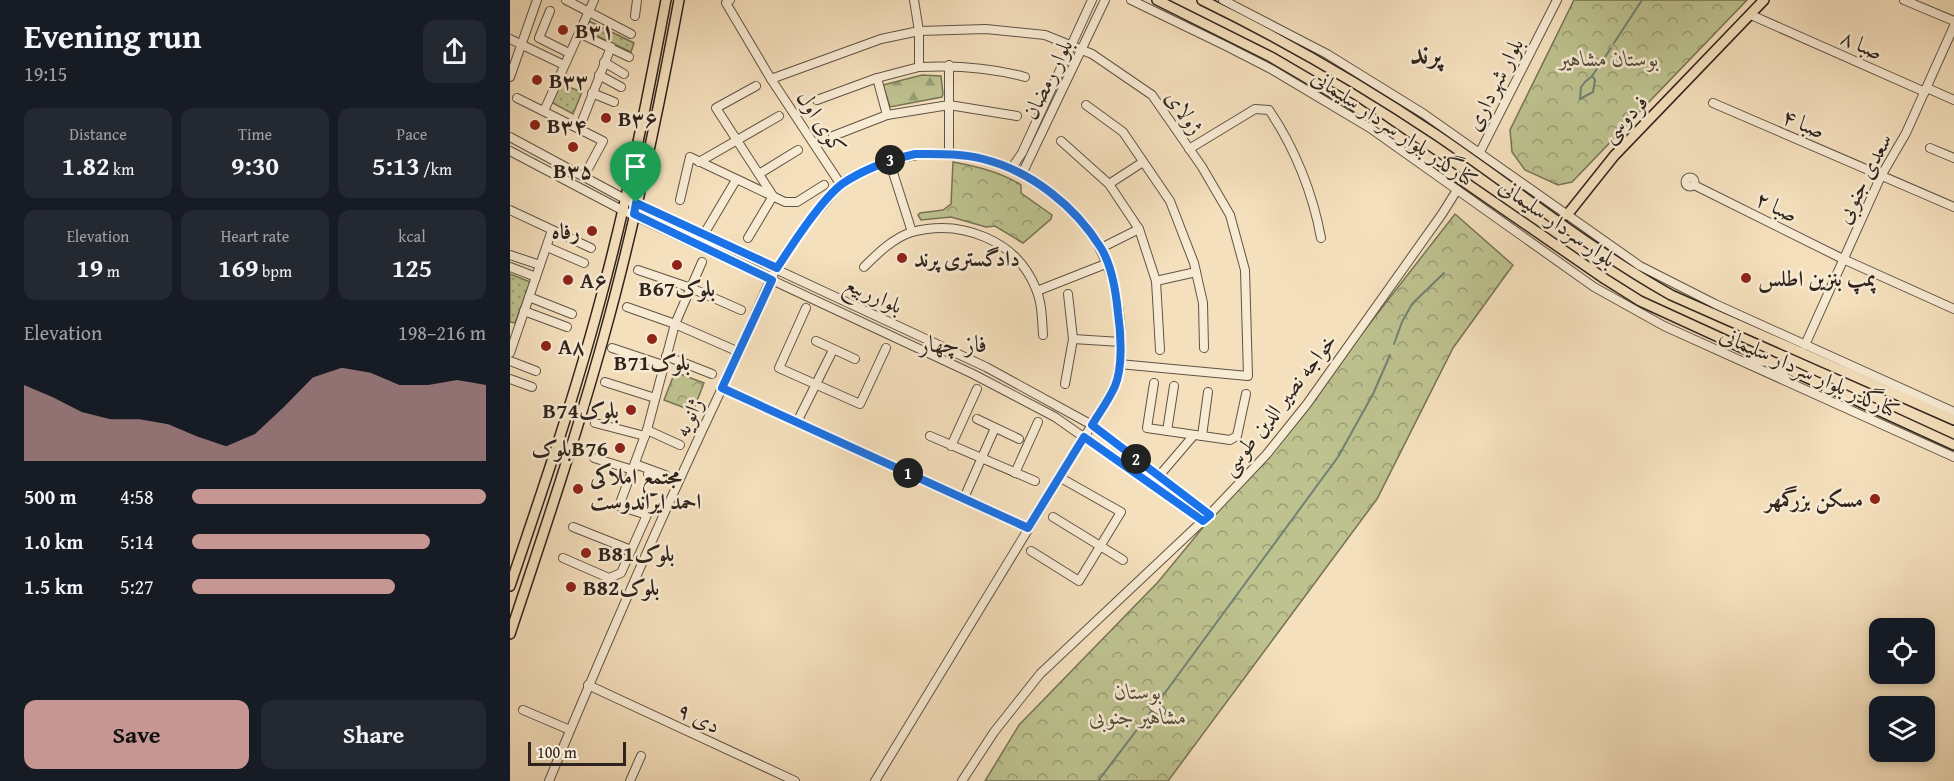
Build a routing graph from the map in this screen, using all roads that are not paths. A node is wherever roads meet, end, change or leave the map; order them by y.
1 (537, 0) edge
2 (566, 0) edge
3 (594, 0) edge
4 (637, 0) edge
5 (666, 0) edge
6 (679, 0) edge
7 (730, 0) edge
8 (914, 0) edge
9 (1092, 0) edge
10 (1105, 0) edge
11 (1131, 0) edge
12 (1157, 0) edge
13 (1202, 0) edge
14 (1223, 0) edge
15 (1557, 0) edge
16 (1764, 0) edge
17 (1904, 0) edge
18 (550, 11) dead end
19 (589, 11) junction
20 (1751, 15) junction
21 (636, 16) dead end
22 (1954, 21) edge
23 (1954, 26) edge
24 (919, 31) junction
25 (579, 33) junction
26 (630, 34) dead end
27 (510, 39) edge
28 (521, 44) junction
29 (1070, 45) junction
30 (611, 47) junction
31 (1082, 50) junction
32 (569, 53) junction
33 (629, 57) dead end
34 (604, 62) junction
35 (564, 65) junction
36 (949, 65) junction
37 (919, 67) junction
38 (624, 74) dead end
39 (599, 75) junction
40 (1025, 76) dead end
41 (510, 77) edge
42 (877, 78) junction
43 (771, 80) junction
44 (756, 86) dead end
45 (621, 87) dead end
46 (1926, 90) junction
47 (592, 93) junction
48 (517, 98) dead end
49 (1321, 98) junction
50 (816, 100) dead end
51 (1954, 100) edge
52 (614, 102) dead end
53 (1713, 103) dead end
54 (949, 105) junction
55 (1086, 105) dead end
56 (1353, 105) junction
57 (544, 111) junction
58 (886, 115) junction
59 (779, 116) dead end
60 (1017, 116) dead end
61 (1370, 128) junction
62 (579, 129) junction
63 (833, 136) dead end
64 (510, 137) edge
65 (738, 141) junction
66 (1060, 141) dead end
67 (1930, 148) dead end
68 (1189, 149) junction
69 (798, 150) dead end
70 (510, 151) edge
71 (1480, 152) junction
72 (949, 154) junction
73 (1954, 158) edge
74 (889, 160) junction
75 (699, 162) junction
76 (1143, 162) junction
77 (589, 167) dead end
78 (1015, 173) junction
79 (759, 174) junction
80 (1881, 176) junction
81 (736, 180) junction
82 (1506, 183) junction
83 (1109, 184) junction
84 (824, 185) dead end
85 (841, 185) junction
86 (1694, 185) dead end
87 (1531, 188) junction
88 (607, 189) junction
89 (1456, 190) junction
90 (773, 196) junction
91 (602, 199) junction
92 (625, 199) junction
93 (680, 200) dead end
94 (636, 203) junction
95 (1954, 207) edge
96 (510, 210) edge
97 (622, 210) junction
98 (655, 212) junction
99 (634, 214) junction
100 (1567, 215) junction
101 (650, 222) junction
102 (552, 230) junction
103 (1138, 230) junction
104 (912, 232) junction
105 (704, 234) junction
106 (748, 238) dead end
107 (1321, 238) dead end
108 (546, 247) junction
109 (591, 248) dead end
110 (1101, 248) junction
111 (510, 255) edge
112 (1843, 259) junction
113 (702, 262) dead end
114 (584, 263) dead end
115 (1108, 263) junction
116 (540, 265) junction
117 (510, 267) edge
118 (864, 267) dead end
119 (777, 268) junction
120 (638, 270) dead end
121 (1196, 272) junction
122 (536, 276) junction
123 (772, 280) junction
124 (1156, 281) junction
125 (691, 288) junction
126 (1037, 291) junction
127 (1068, 294) dead end
128 (529, 297) junction
129 (627, 307) dead end
130 (806, 308) dead end
131 (1954, 309) edge
132 (741, 310) dead end
133 (524, 311) junction
134 (572, 314) dead end
135 (675, 324) junction
136 (567, 327) dead end
137 (513, 333) edge
138 (1042, 335) dead end
139 (1073, 339) junction
140 (816, 340) dead end
141 (1121, 342) junction
142 (1805, 345) junction
143 (612, 348) dead end
144 (886, 348) dead end
145 (1204, 348) dead end
146 (833, 350) junction
147 (1160, 350) dead end
148 (739, 352) junction
149 (510, 353) edge
150 (666, 356) junction
151 (855, 359) dead end
152 (510, 361) edge
153 (1743, 361) junction
154 (1771, 362) junction
155 (978, 363) junction
156 (1119, 364) junction
157 (663, 365) junction
158 (536, 371) dead end
159 (712, 374) dead end
160 (973, 374) junction
161 (510, 379) edge
162 (605, 382) dead end
163 (1154, 383) dead end
164 (1792, 383) junction
165 (816, 384) junction
166 (1065, 384) dead end
167 (1174, 386) dead end
168 (532, 387) dead end
169 (722, 388) junction
170 (977, 389) dead end
171 (1208, 392) dead end
172 (1246, 394) dead end
173 (655, 398) junction
174 (1954, 412) edge
175 (977, 419) dead end
176 (1954, 420) edge
177 (797, 422) junction
178 (1038, 422) dead end
179 (595, 423) dead end
180 (1092, 425) junction
181 (995, 428) junction
182 (1167, 431) junction
183 (646, 433) junction
184 (1198, 435) junction
185 (930, 436) dead end
186 (1084, 437) junction
187 (1019, 439) dead end
188 (680, 445) dead end
189 (951, 446) junction
190 (1954, 446) edge
191 (1954, 457) edge
192 (594, 458) dead end
193 (981, 459) junction
194 (634, 467) junction
195 (1015, 473) junction
196 (648, 474) dead end
197 (1159, 476) junction
198 (1059, 477) junction
199 (1035, 482) dead end
200 (964, 498) junction
201 (1210, 515) junction
202 (1053, 517) dead end
203 (1203, 521) junction
204 (573, 527) dead end
205 (1028, 528) junction
206 (1100, 546) junction
207 (631, 550) junction
208 (1031, 551) dead end
209 (563, 558) dead end
210 (1123, 560) dead end
211 (510, 586) edge
212 (510, 634) edge
213 (588, 685) junction
214 (1153, 706) dead end
215 (523, 710) dead end
216 (1161, 711) dead end
217 (570, 730) junction
218 (641, 756) dead end
219 (549, 781) edge
220 (630, 781) edge
221 (795, 781) edge
222 (875, 781) edge
223 (962, 781) edge

1 - 28 street
2 - 19 street
3 - 19 street
4 - 21 street
5 - 92 main road
6 - 94 main road
7 - 43 street, کوی اول
8 - 24 street
9 - 29 street, بلوار رمضان
10 - 31 street, بلوار رمضان
11 - 49 street, کنارگذر بلوار سردار سلیمانی
12 - 56 main road, بلوار سردار سلیمانی
13 - 82 main road, بلوار سردار سلیمانی
14 - 71 street, کنارگذر بلوار سردار سلیمانی
15 - 71 street, بلوار شهرداری
16 - 20 main road, فردوسی
17 - 22 street
18 - 32 street
19 - 25 street
19 - 26 street
20 - 46 street, صبا ۸
20 - 100 main road, فردوسی
23 - 46 street, سعدی جنوبی
24 - 29 street, ژولای
24 - 37 street
24 - 43 street, ژولای
25 - 30 street
25 - 32 street
27 - 28 street
28 - 35 street
28 - 41 street
29 - 31 street, ژولای
29 - 78 street, بلوار رمضان
30 - 33 street
30 - 34 street
31 - 68 street, ژولای
31 - 78 street, بلوار رمضان
32 - 35 street
34 - 38 street
34 - 39 street
35 - 57 street
36 - 37 street
36 - 40 street
36 - 54 street
37 - 42 street
39 - 45 street
39 - 47 street
42 - 50 street
42 - 58 street
43 - 85 street, کوی اول
44 - 65 street
46 - 51 street, صبا ۸
46 - 80 street, سعدی جنوبی
47 - 52 street
47 - 62 street
48 - 57 street
49 - 56 street
49 - 61 street, کنارگذر بلوار سردار سلیمانی
53 - 80 street, صبا ۴
54 - 58 street
54 - 60 street
54 - 72 street
55 - 76 street
56 - 61 street
56 - 154 main road, بلوار سردار سلیمانی
57 - 62 street
58 - 63 street
59 - 65 street
61 - 89 street, کنارگذر بلوار سردار سلیمانی
62 - 77 street
64 - 88 street, بلوارربیع
65 - 75 street
65 - 79 street
66 - 83 street
67 - 73 street
68 - 107 street
68 - 156 street, ژولای
69 - 79 street
70 - 91 street, بلوارربیع
71 - 87 street, کنارگذر بلوار سردار سلیمانی
72 - 74 street, ژانویه
72 - 78 street, ژانویه
74 - 85 street, ژانویه
74 - 104 street
75 - 81 street
75 - 93 street
76 - 83 street
76 - 121 street
78 - 110 street, ژانویه
79 - 90 street
80 - 95 street, صبا ۴
80 - 112 street, سعدی جنوبی
81 - 90 street
81 - 105 street
82 - 87 street
82 - 176 main road, بلوار سردار سلیمانی
83 - 103 street
84 - 90 street
85 - 119 street, ژانویه
86 - 112 street, صبا ۲
87 - 100 street, کنارگذر بلوار سردار سلیمانی
88 - 91 street
88 - 92 street, بلوارربیع
89 - 153 street, کنارگذر بلوار سردار سلیمانی
89 - 201 street, خواجه نصیر الدین طوسی
90 - 106 street
91 - 97 street, بلوارربیع
92 - 94 street, بلوارربیع
92 - 97 main road
94 - 98 street, بلوارربیع
94 - 99 main road
96 - 102 street
97 - 99 street, بلوارربیع
97 - 211 main road
98 - 101 street
98 - 105 street, بلوارربیع
99 - 101 street, بلوارربیع
99 - 212 main road
100 - 142 street, کنارگذر بلوار سردار سلیمانی
101 - 123 street, بلوارربیع
102 - 108 street
102 - 109 street
103 - 110 street
103 - 124 street
104 - 118 street
104 - 126 street
105 - 119 street, بلوارربیع
108 - 114 street
108 - 116 street
110 - 115 street, ژانویه
111 - 116 street
112 - 131 street, صبا ۲
112 - 142 street, سعدی جنوبی
113 - 125 street
115 - 126 street
115 - 141 street, ژانویه
116 - 122 street
117 - 122 street
119 - 123 street, ژانویه
119 - 155 street, بلوارربیع
120 - 125 street
121 - 124 street
121 - 145 street
122 - 128 street
123 - 148 street, ژانویه
123 - 160 street, بلوارربیع
124 - 147 street
125 - 132 street
125 - 135 street
126 - 138 street
127 - 139 street
128 - 133 street
128 - 134 street
129 - 135 street
130 - 165 street
133 - 136 street
133 - 137 street
135 - 148 street
135 - 150 street
137 - 149 street
139 - 141 street
139 - 166 street
140 - 146 street
141 - 156 street, ژانویه
142 - 174 street, کنارگذر بلوار سردار سلیمانی
143 - 157 street
144 - 165 street
146 - 151 street
146 - 165 street
148 - 169 street, ژانویه
150 - 157 street
150 - 159 street
152 - 158 street
153 - 154 street
153 - 164 street, کنارگذر بلوار سردار سلیمانی
154 - 164 street
154 - 190 main road, بلوار سردار سلیمانی
155 - 160 street
155 - 180 street, بلوارربیع
156 - 180 street, ژانویه
157 - 173 street
160 - 186 street, بلوارربیع
161 - 168 street
162 - 173 street
163 - 182 street
164 - 191 street, کنارگذر بلوار سردار سلیمانی
165 - 177 street
167 - 182 street
169 - 177 street
169 - 213 street, ژانویه
170 - 189 street
171 - 184 street
172 - 184 street
173 - 183 street
175 - 181 street
177 - 200 street
178 - 195 street
179 - 183 street
180 - 186 street, ژانویه
180 - 197 street, بلوارربیع
181 - 187 street
181 - 193 street
182 - 184 street
183 - 188 street
183 - 194 street
184 - 197 street
185 - 189 street
186 - 198 street, ژانویه
186 - 203 street, بلوارربیع
189 - 193 street
192 - 194 street
193 - 195 street
193 - 200 street
194 - 196 street
194 - 207 street
195 - 199 street
197 - 201 street, بلوارربیع
198 - 205 street, ژانویه
198 - 206 street
200 - 205 street
201 - 203 street, خواجه نصیر الدین طوسی
202 - 206 street
203 - 223 street, خواجه نصیر الدین طوسی
204 - 207 street
205 - 222 street, ژانویه
206 - 208 street
206 - 210 street
207 - 209 street
213 - 217 street, ژانویه
213 - 221 street, ۹ دی
214 - 216 street
215 - 217 street
217 - 219 street, ژانویه
218 - 220 street

